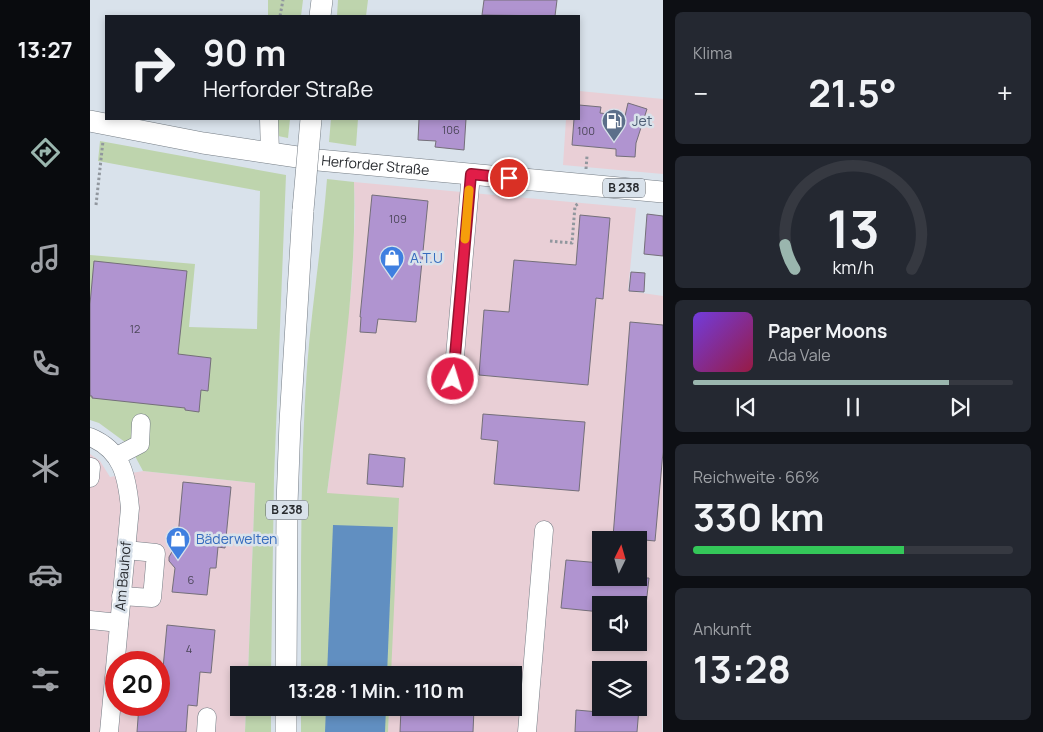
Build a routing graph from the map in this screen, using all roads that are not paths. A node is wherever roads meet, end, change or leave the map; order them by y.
1 (322, 0) edge
2 (320, 15) edge
3 (269, 120) edge
4 (311, 120) edge
5 (98, 122) edge
6 (270, 154) junction
7 (471, 174) junction
8 (663, 192) edge
9 (453, 379) dead end
10 (142, 423) dead end
11 (90, 437) edge
12 (117, 456) junction
13 (544, 530) dead end
14 (126, 550) junction
15 (122, 596) junction
16 (90, 620) edge
17 (119, 623) junction
18 (286, 666) edge
19 (286, 716) edge
20 (109, 732) edge
21 (286, 732) edge
22 (527, 732) edge

1 - 2 main road
3 - 6 street
4 - 18 main road, B 238, bridge
5 - 6 main road, Herforder Straße / B 238
6 - 7 main road, Herforder Straße / B 238
7 - 8 main road, Herforder Straße / B 238
7 - 9 street
10 - 12 street
11 - 12 street, Am Bauhof
12 - 14 street, Am Bauhof
13 - 22 street
14 - 15 street, Am Bauhof
14 - 15 street
15 - 17 street, Am Bauhof
16 - 17 street
17 - 20 street, Am Bauhof
19 - 21 main road

